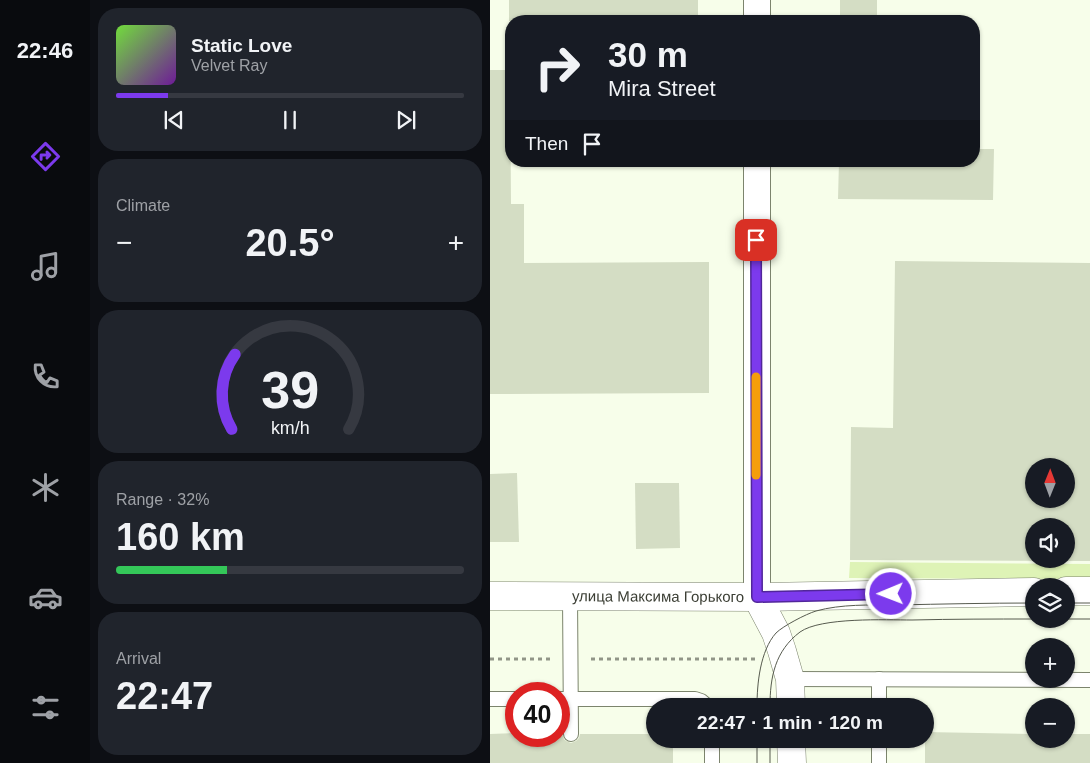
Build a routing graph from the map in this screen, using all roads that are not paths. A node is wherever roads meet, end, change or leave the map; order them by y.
1 (757, 0) edge
2 (757, 15) edge
3 (757, 167) edge
4 (1090, 591) edge
5 (1025, 592) edge
6 (1075, 592) edge
7 (490, 596) edge
8 (570, 596) junction
9 (757, 597) junction
10 (787, 669) junction
11 (879, 679) junction
12 (1090, 680) edge
13 (568, 682) edge
14 (790, 698) edge
15 (879, 698) edge
16 (490, 699) edge
17 (505, 699) edge
18 (570, 699) edge
19 (646, 699) edge
20 (570, 728) edge
21 (571, 734) dead end
22 (712, 748) edge
23 (791, 748) edge
24 (879, 748) edge
25 (712, 763) edge
26 (792, 763) edge
27 (879, 763) edge

1 - 2 street
3 - 9 street
4 - 6 street
5 - 9 street, улица Максима Горького
7 - 8 street, улица Максима Горького
8 - 9 street, улица Максима Горького
8 - 13 lane
9 - 10 street
10 - 11 lane
10 - 14 street
11 - 12 lane
11 - 15 lane
16 - 17 lane
18 - 19 lane
20 - 21 lane
22 - 25 lane
23 - 26 street
24 - 27 lane

